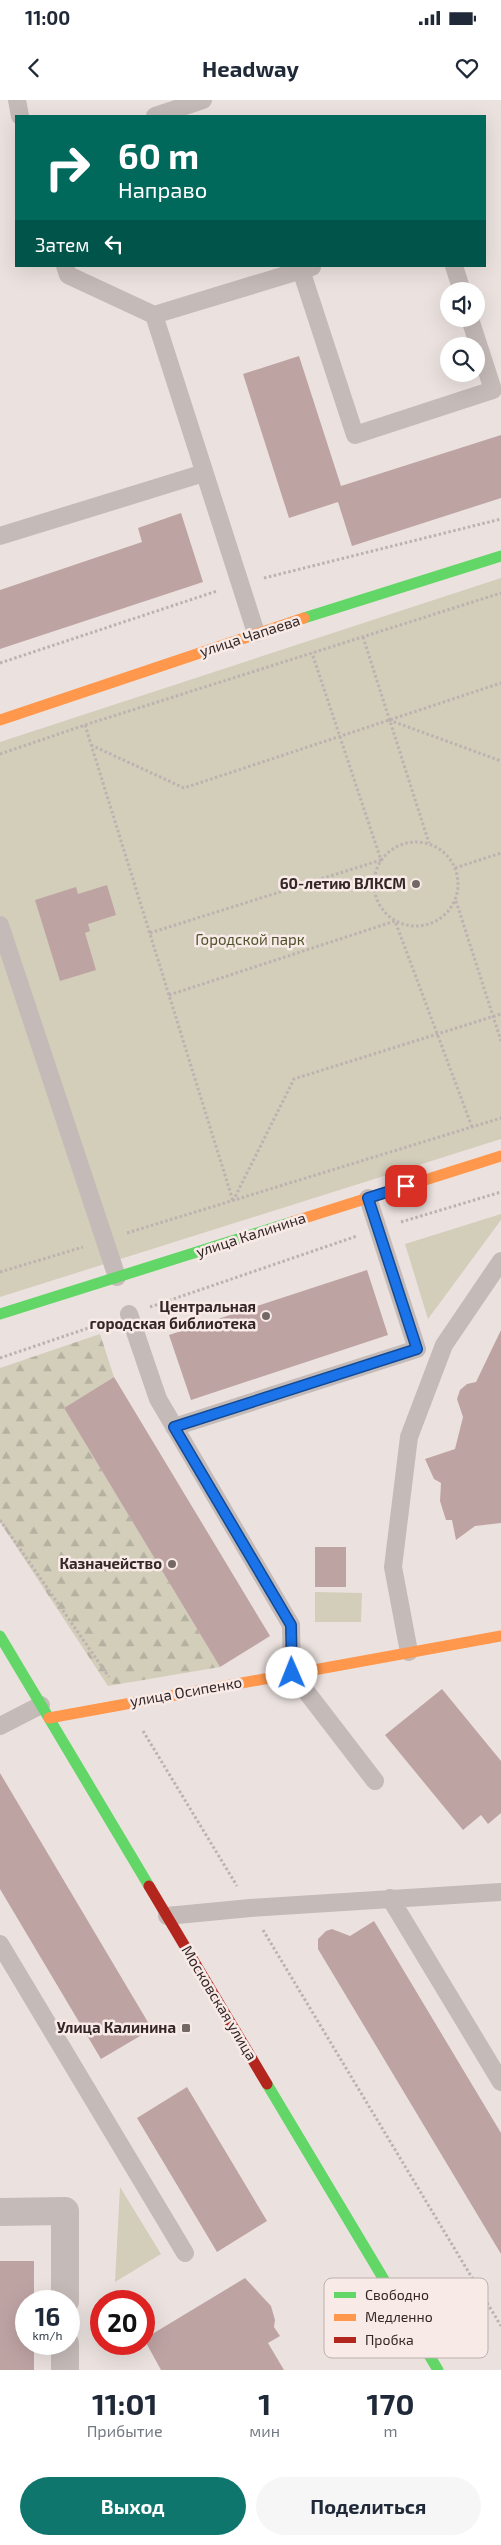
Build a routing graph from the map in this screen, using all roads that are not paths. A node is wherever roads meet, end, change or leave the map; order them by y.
1 (17, 100) edge
2 (202, 100) edge
3 (20, 115) edge
4 (158, 115) edge
5 (65, 267) edge
6 (454, 267) edge
7 (307, 268) edge
8 (459, 282) edge
9 (154, 315) junction
10 (473, 327) edge
11 (204, 473) junction
12 (0, 536) edge
13 (501, 556) edge
14 (256, 633) junction
15 (0, 720) edge
16 (0, 925) edge
17 (501, 1156) edge
18 (368, 1198) junction
19 (501, 1261) edge
20 (117, 1277) junction
21 (0, 1314) edge
22 (129, 1314) road end
23 (174, 1427) junction
24 (0, 1636) edge
25 (501, 1636) edge
26 (409, 1652) junction
27 (292, 1673) junction
28 (45, 1711) junction
29 (0, 1726) edge
30 (375, 1781) dead end
31 (501, 1892) edge
32 (390, 1898) junction
33 (167, 1916) junction
34 (0, 1944) edge
35 (501, 2082) edge
36 (0, 2212) edge
37 (185, 2253) dead end
38 (383, 2278) edge
39 (65, 2290) edge
40 (65, 2355) edge
41 (431, 2358) edge
42 (65, 2370) edge
43 (438, 2370) edge

1 - 3 lane
2 - 4 lane
5 - 9 lane
6 - 8 lane
7 - 9 lane
7 - 10 lane
9 - 11 lane
11 - 12 lane
11 - 14 lane
13 - 14 street, улица Чапаева
14 - 15 street, улица Чапаева
16 - 20 lane
17 - 18 street, улица Калинина
18 - 20 street, улица Калинина
18 - 23 lane
19 - 26 lane
20 - 21 street, улица Калинина
22 - 23 lane
23 - 27 lane
24 - 28 street, Московская улица
25 - 26 street, улица Осипенко
26 - 27 street, улица Осипенко
27 - 28 street, улица Осипенко
27 - 30 lane
28 - 29 lane
28 - 33 street, Московская улица
31 - 32 lane
32 - 33 lane
32 - 35 lane
33 - 38 street, Московская улица
34 - 37 lane
36 - 39 street
40 - 42 street
41 - 43 street, Московская улица

